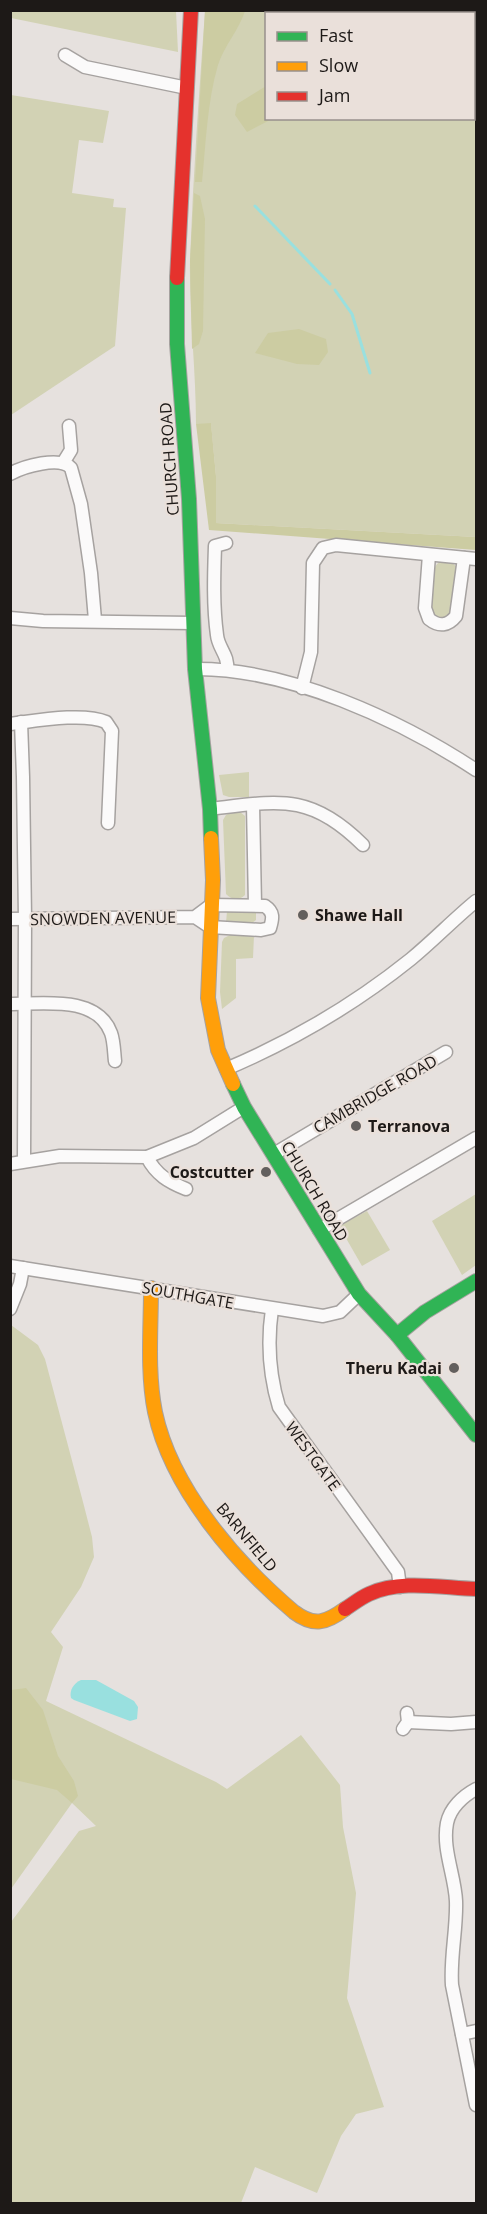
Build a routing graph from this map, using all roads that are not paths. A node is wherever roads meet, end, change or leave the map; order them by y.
1 (191, 10) edge
2 (65, 55) dead end
3 (187, 88) junction
4 (69, 426) dead end
5 (63, 463) junction
6 (10, 474) edge
7 (226, 543) dead end
8 (429, 555) junction
9 (470, 558) edge
10 (10, 618) edge
11 (94, 620) junction
12 (192, 623) junction
13 (195, 669) junction
14 (227, 670) junction
15 (302, 688) junction
16 (16, 723) edge
17 (477, 771) edge
18 (254, 805) junction
19 (210, 809) junction
20 (108, 823) dead end
21 (363, 844) dead end
22 (17, 845) edge
23 (477, 901) edge
24 (212, 905) junction
25 (255, 905) junction
26 (195, 917) junction
27 (10, 919) edge
28 (25, 919) junction
29 (210, 927) junction
30 (17, 1004) edge
31 (446, 1052) dead end
32 (115, 1061) dead end
33 (226, 1069) junction
34 (244, 1107) junction
35 (477, 1138) edge
36 (274, 1154) junction
37 (147, 1157) junction
38 (24, 1161) junction
39 (10, 1164) edge
40 (186, 1189) dead end
41 (319, 1230) junction
42 (17, 1267) edge
43 (477, 1281) edge
44 (151, 1288) junction
45 (359, 1294) junction
46 (10, 1309) edge
47 (272, 1309) junction
48 (397, 1335) junction
49 (477, 1435) edge
50 (400, 1587) junction
51 (477, 1589) edge
52 (406, 1721) dead end
53 (477, 1722) edge
54 (477, 1789) edge
55 (477, 2031) edge
56 (462, 2034) junction
57 (477, 2105) edge

1 - 3 main road, CHURCH ROAD
2 - 3 street
3 - 12 main road, CHURCH ROAD
4 - 5 street
5 - 6 street
5 - 11 street
7 - 14 street
8 - 9 street
8 - 9 street
8 - 15 street
10 - 11 street
11 - 12 street
12 - 13 main road, CHURCH ROAD
13 - 14 street
13 - 19 main road, CHURCH ROAD
14 - 15 street
15 - 17 street
16 - 20 street
16 - 22 street
18 - 19 street
18 - 21 street
18 - 25 street
19 - 24 main road, CHURCH ROAD
22 - 28 street
23 - 33 street
24 - 25 street
24 - 26 street, SNOWDEN AVENUE
24 - 29 main road, CHURCH ROAD
25 - 29 street
26 - 28 street, SNOWDEN AVENUE
26 - 29 street, SNOWDEN AVENUE
27 - 28 street, SNOWDEN AVENUE
28 - 30 street
29 - 33 main road, CHURCH ROAD
30 - 32 street
30 - 38 street
31 - 36 street, CAMBRIDGE ROAD
33 - 34 main road, CHURCH ROAD
34 - 36 main road, CHURCH ROAD
34 - 37 street
35 - 41 street
36 - 41 main road, CHURCH ROAD
37 - 38 street
37 - 40 street
38 - 39 street
41 - 45 main road, CHURCH ROAD
42 - 44 street, SOUTHGATE
42 - 46 street
43 - 48 main road
44 - 47 street, SOUTHGATE
44 - 50 main road, BARNFIELD
45 - 47 street, SOUTHGATE
45 - 48 main road, CHURCH ROAD
47 - 50 street, WESTGATE
48 - 49 main road, CHURCH ROAD
50 - 51 main road, BARNFIELD
52 - 53 street
54 - 56 street
55 - 56 street
56 - 57 street

